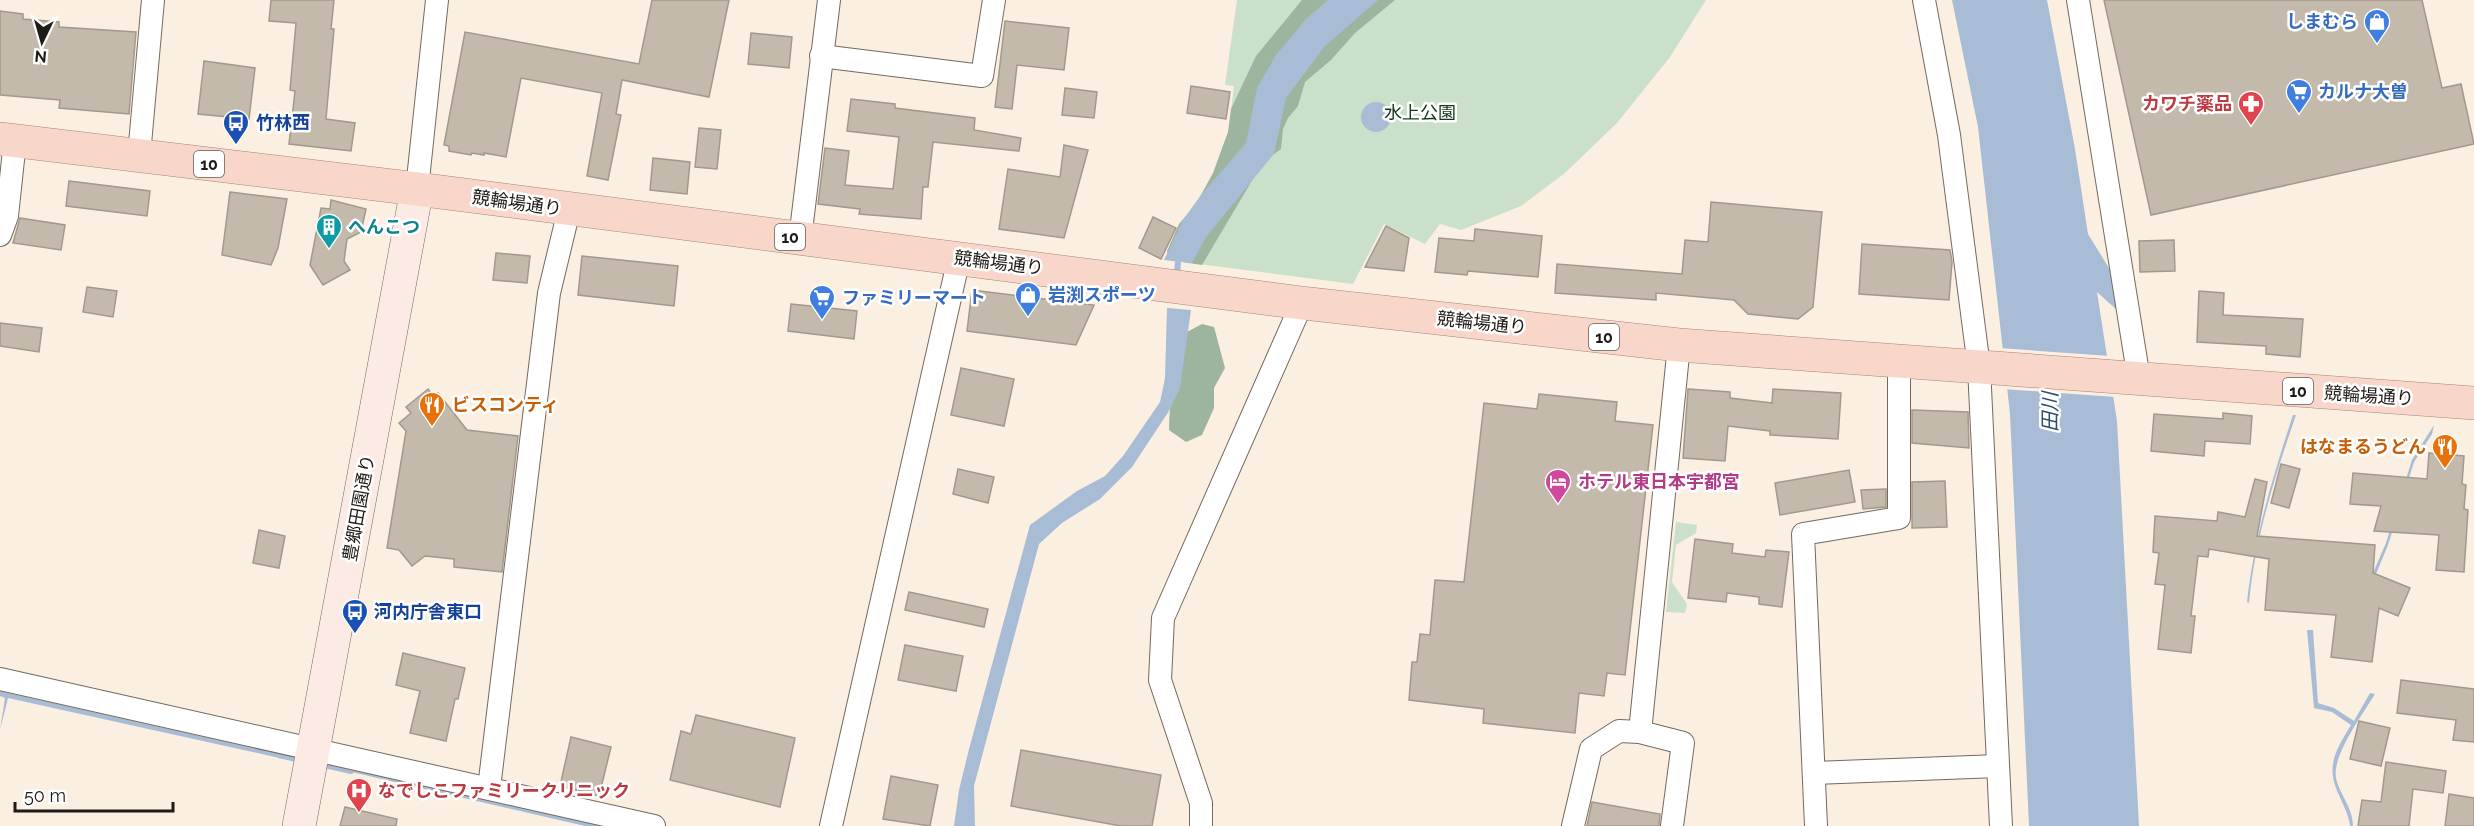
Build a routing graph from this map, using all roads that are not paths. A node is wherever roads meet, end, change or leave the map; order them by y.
1 (153, 0) edge
2 (437, 0) edge
3 (829, 0) edge
4 (994, 0) edge
5 (1924, 0) edge
6 (2078, 0) edge
7 (820, 56) junction
8 (7, 140) edge
9 (139, 155) junction
10 (417, 189) junction
11 (569, 210) junction
12 (0, 235) edge
13 (800, 239) junction
14 (959, 258) junction
15 (1302, 303) junction
16 (1679, 345) junction
17 (1899, 361) junction
18 (1990, 368) junction
19 (2130, 379) junction
20 (2474, 403) edge
21 (0, 679) edge
22 (1640, 732) junction
23 (314, 748) junction
24 (1998, 766) junction
25 (1814, 773) junction
26 (489, 788) junction
27 (299, 826) edge
28 (654, 826) edge
29 (831, 826) edge
30 (1201, 826) edge
31 (1574, 826) edge
32 (1672, 826) edge
33 (1816, 826) edge
34 (2001, 826) edge

1 - 9 street
2 - 10 street
3 - 7 street
4 - 7 street
5 - 18 street
6 - 19 street
7 - 13 street
8 - 9 main road, 競輪場通り / 10
8 - 12 street
9 - 10 main road, 競輪場通り / 10
10 - 11 main road, 競輪場通り / 10
10 - 23 street, 豊郷田園通り
11 - 13 main road, 競輪場通り / 10
11 - 26 street
13 - 14 main road, 競輪場通り / 10
14 - 15 main road, 競輪場通り / 10
14 - 29 street
15 - 16 main road, 競輪場通り / 10
15 - 30 street
16 - 17 main road, 競輪場通り / 10
16 - 22 street
17 - 18 main road, 競輪場通り / 10
17 - 25 street
18 - 19 main road, 10
18 - 24 street
19 - 20 main road, 競輪場通り / 10
21 - 23 street
22 - 31 street
22 - 32 street
23 - 26 street
23 - 27 street, 豊郷田園通り
24 - 25 street
24 - 34 street
25 - 33 street
26 - 28 street

